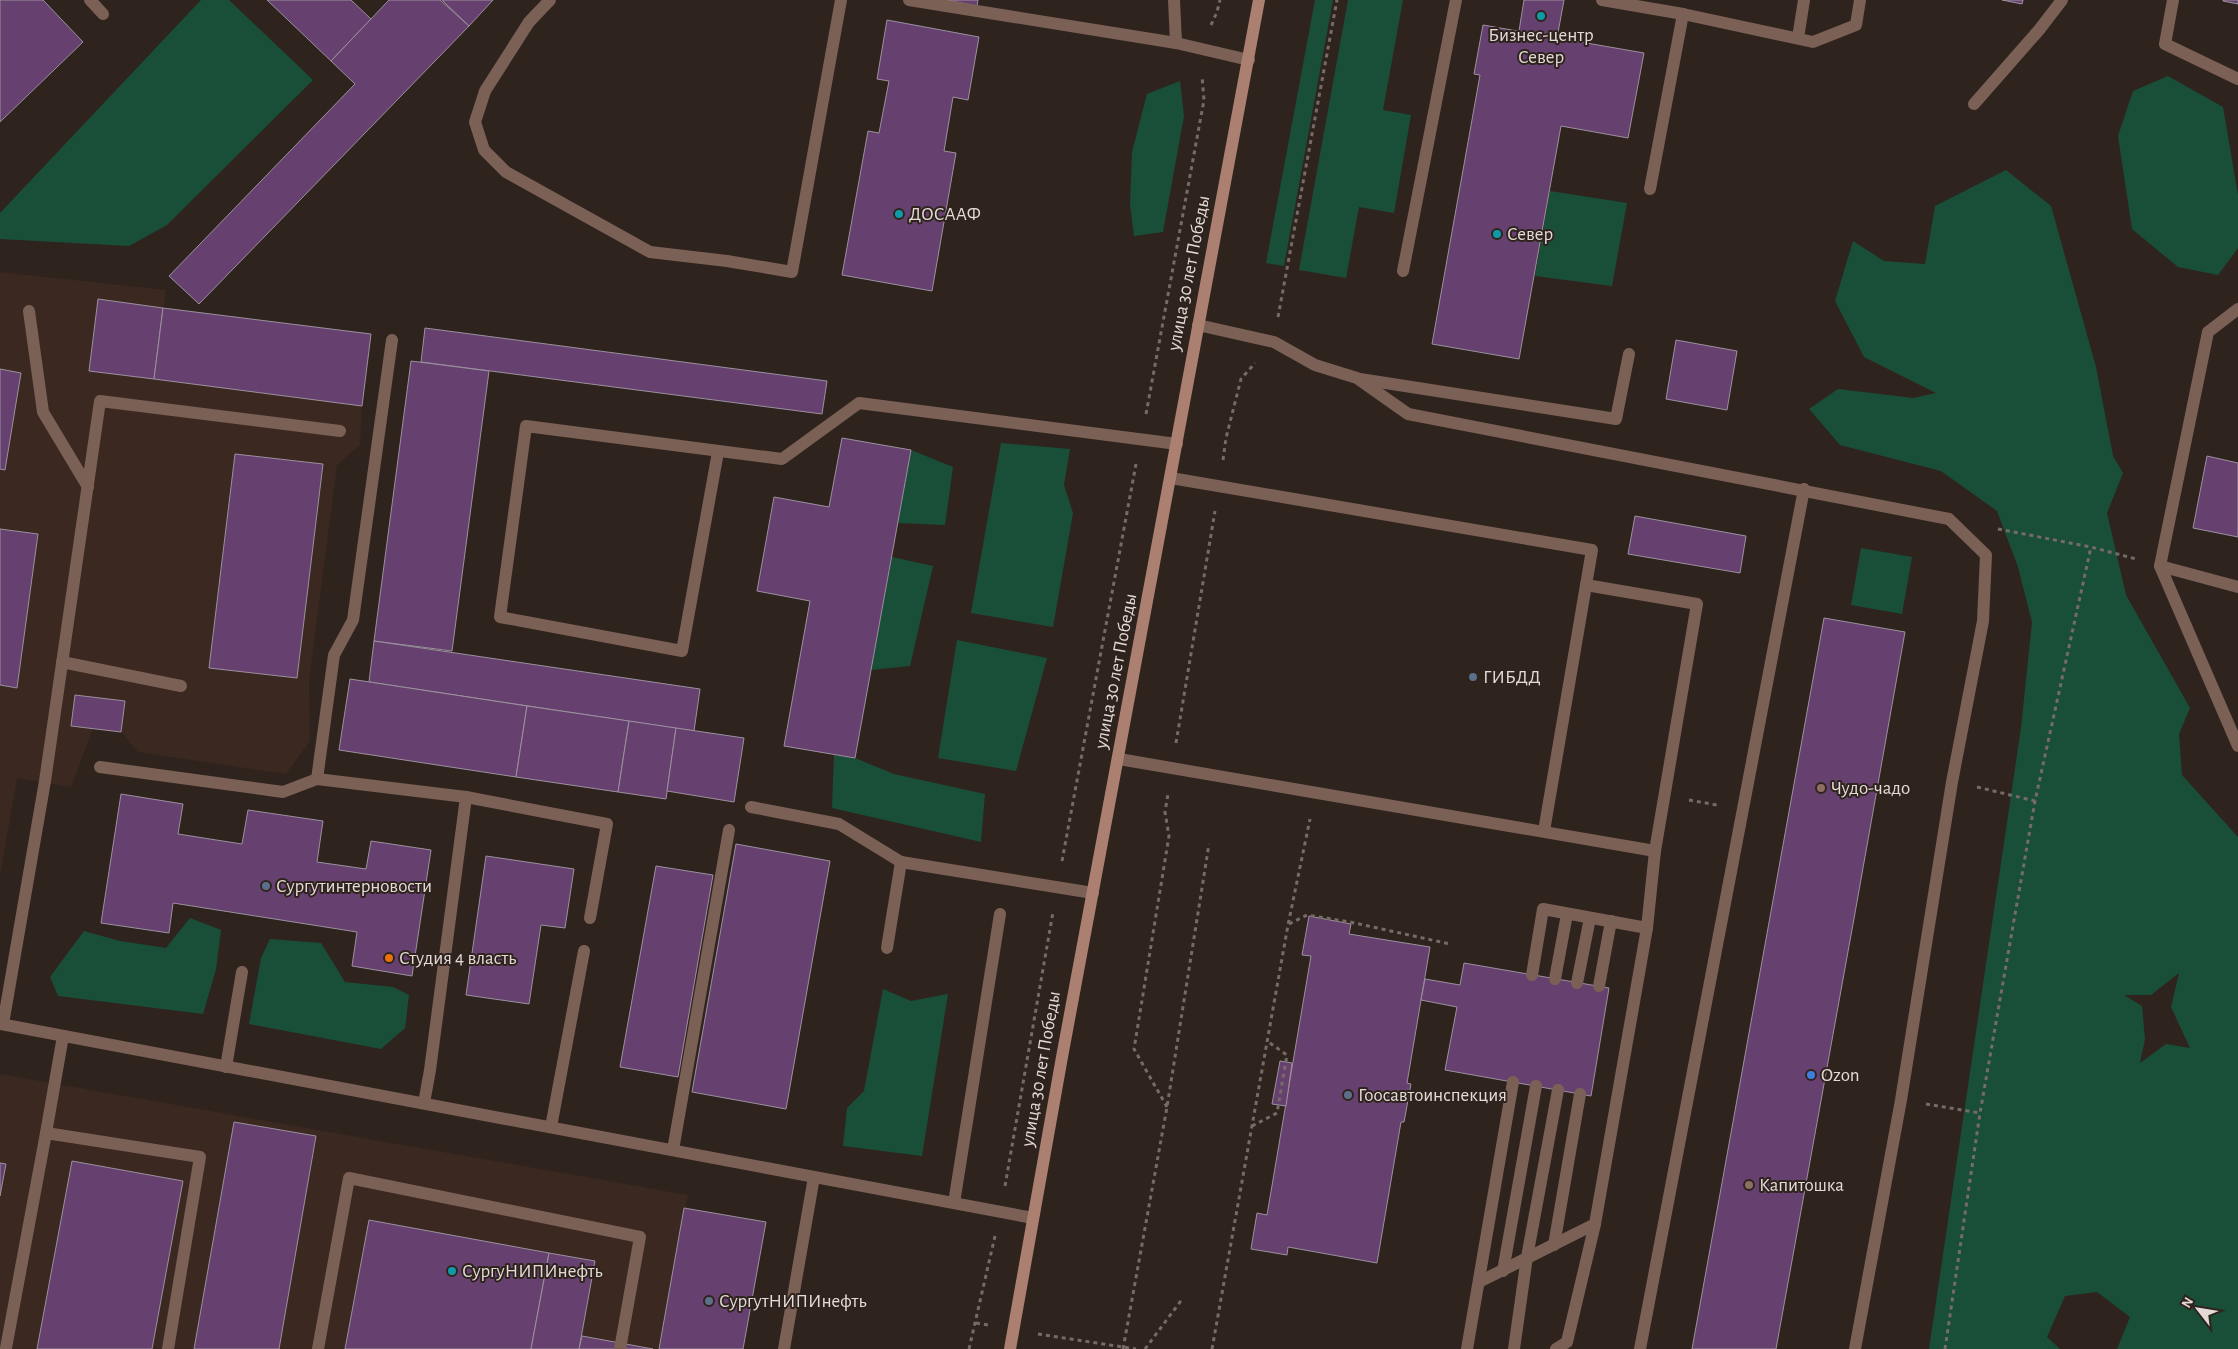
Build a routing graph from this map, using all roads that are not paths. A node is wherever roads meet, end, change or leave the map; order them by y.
1 (90, 0) edge
2 (550, 0) edge
3 (841, 0) edge
4 (910, 0) edge
5 (1174, 0) edge
6 (1259, 0) edge
7 (1456, 0) edge
8 (1602, 0) edge
9 (1804, 0) edge
10 (1860, 0) edge
11 (2062, 0) edge
12 (2173, 0) edge
13 (103, 14) dead end
14 (1682, 14) junction
15 (1798, 38) junction
16 (1176, 44) junction
17 (1249, 60) junction
18 (2238, 79) edge
19 (1974, 104) dead end
20 (1650, 189) dead end
21 (1403, 271) dead end
22 (2238, 309) edge
23 (29, 311) dead end
24 (1198, 325) junction
25 (392, 340) dead end
26 (1629, 354) dead end
27 (1358, 378) junction
28 (340, 431) dead end
29 (1177, 444) junction
30 (718, 452) junction
31 (1171, 478) junction
32 (88, 487) junction
33 (1804, 489) junction
34 (2160, 566) junction
35 (1586, 585) junction
36 (2238, 587) edge
37 (62, 662) junction
38 (181, 686) dead end
39 (2238, 746) edge
40 (1119, 759) junction
41 (100, 768) dead end
42 (317, 778) junction
43 (466, 797) junction
44 (751, 807) dead end
45 (728, 830) dead end
46 (1544, 832) junction
47 (1655, 851) junction
48 (901, 862) junction
49 (1094, 893) junction
50 (1000, 914) dead end
51 (1567, 914) junction
52 (590, 918) dead end
53 (1590, 918) junction
54 (1611, 921) junction
55 (1647, 928) junction
56 (887, 948) dead end
57 (584, 951) dead end
58 (242, 972) dead end
59 (1532, 975) dead end
60 (1555, 979) dead end
61 (1577, 983) dead end
62 (1599, 986) dead end
63 (1, 1024) edge
64 (63, 1036) junction
65 (226, 1067) junction
66 (1513, 1082) dead end
67 (1536, 1086) dead end
68 (1558, 1090) dead end
69 (1580, 1094) dead end
70 (424, 1103) junction
71 (550, 1127) junction
72 (46, 1133) junction
73 (673, 1150) junction
74 (814, 1177) junction
75 (954, 1203) junction
76 (1033, 1218) junction
77 (1595, 1224) junction
78 (1554, 1244) junction
79 (1527, 1257) junction
80 (1503, 1271) junction
81 (1479, 1282) junction
82 (6, 1348) dead end
83 (168, 1349) edge
84 (318, 1349) edge
85 (620, 1349) edge
86 (784, 1349) edge
87 (1010, 1349) edge
88 (1467, 1349) edge
89 (1514, 1349) edge
90 (1556, 1349) edge
91 (1640, 1349) edge
92 (1855, 1349) edge

1 - 13 lane
2 - 3 lane
4 - 16 lane
5 - 16 lane
6 - 17 main road, улица 30 лет Победы
7 - 21 lane
8 - 14 lane
9 - 15 lane
10 - 15 lane
11 - 19 lane
12 - 18 lane
14 - 15 lane
14 - 20 lane
16 - 17 lane
17 - 24 main road, улица 30 лет Победы
22 - 34 lane
23 - 32 lane
24 - 27 lane
24 - 29 main road, улица 30 лет Победы
25 - 42 lane
26 - 27 lane
27 - 33 lane
28 - 32 lane
29 - 30 lane
29 - 31 main road, улица 30 лет Победы
30 - 30 lane
31 - 35 lane
31 - 40 main road, улица 30 лет Победы
32 - 37 lane
33 - 91 lane
33 - 92 lane
34 - 36 lane
34 - 39 lane
35 - 46 lane
35 - 47 lane
37 - 38 lane
37 - 63 lane
40 - 46 lane
40 - 49 main road, улица 30 лет Победы
41 - 42 lane
42 - 43 lane
43 - 52 lane
43 - 70 lane
44 - 48 lane
45 - 73 lane
46 - 47 lane
47 - 55 lane
48 - 49 lane
48 - 56 lane
49 - 76 main road, улица 30 лет Победы
50 - 75 lane
51 - 53 lane
51 - 59 lane
51 - 60 lane
53 - 54 lane
53 - 61 lane
54 - 55 lane
54 - 62 lane
55 - 77 lane
57 - 71 lane
58 - 65 lane
63 - 64 lane
64 - 65 lane
64 - 72 lane
65 - 70 lane
66 - 81 lane
67 - 80 lane
68 - 79 lane
69 - 78 lane
70 - 71 lane
71 - 73 lane
72 - 82 lane
72 - 83 lane
73 - 74 lane
74 - 75 lane
74 - 86 lane
75 - 76 lane
76 - 87 main road, улица 30 лет Победы
77 - 78 lane
77 - 90 lane
78 - 79 lane
79 - 80 lane
79 - 89 lane
80 - 81 lane
81 - 88 lane
84 - 85 lane

